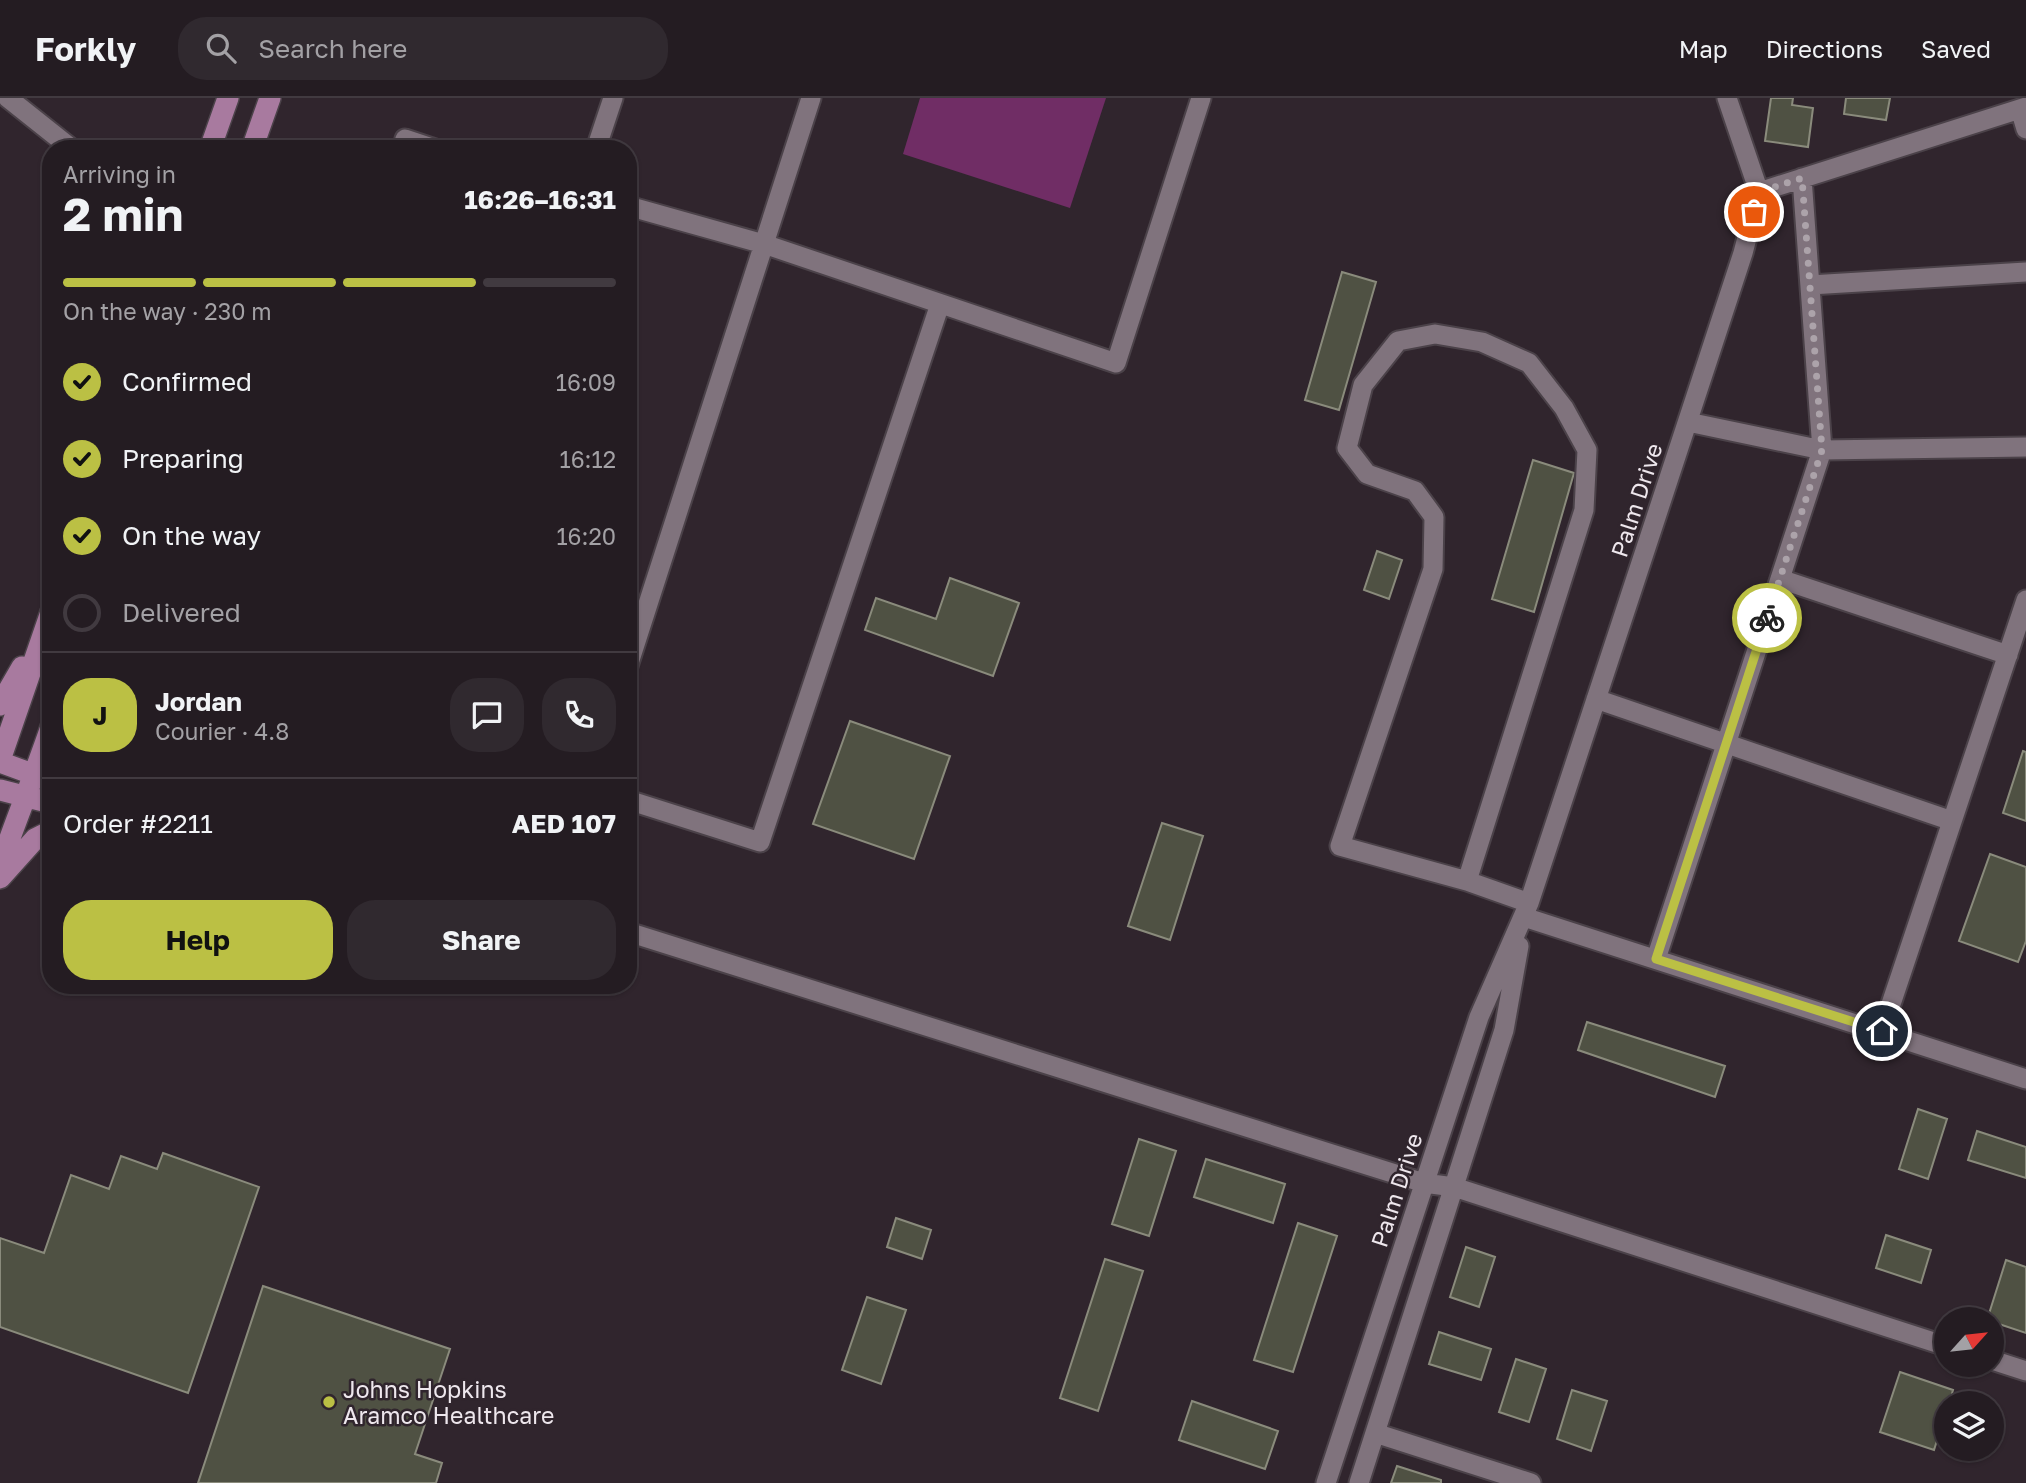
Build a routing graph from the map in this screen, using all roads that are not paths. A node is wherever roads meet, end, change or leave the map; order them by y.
1 (8, 98) edge
2 (228, 98) edge
3 (270, 98) edge
4 (613, 98) edge
5 (811, 98) edge
6 (1201, 98) edge
7 (1727, 98) edge
8 (2023, 108) edge
9 (2026, 129) edge
10 (61, 140) edge
11 (213, 140) edge
12 (255, 140) edge
13 (599, 140) edge
14 (1802, 178) junction
15 (1759, 192) junction
16 (637, 209) edge
17 (764, 244) junction
18 (2026, 272) edge
19 (1810, 285) junction
20 (940, 304) junction
21 (1688, 422) junction
22 (2026, 447) edge
23 (1822, 450) junction
24 (1780, 579) junction
25 (2026, 600) edge
26 (42, 630) edge
27 (42, 637) edge
28 (637, 638) edge
29 (2008, 655) junction
30 (1596, 699) junction
31 (0, 705) edge
32 (1726, 744) junction
33 (0, 761) edge
34 (42, 776) edge
35 (42, 777) edge
36 (0, 790) edge
37 (24, 798) junction
38 (42, 801) edge
39 (637, 803) edge
40 (1952, 821) junction
41 (42, 836) edge
42 (0, 866) edge
43 (0, 878) edge
44 (1467, 881) junction
45 (1526, 910) junction
46 (637, 935) edge
47 (1656, 959) junction
48 (1882, 1031) junction
49 (2026, 1079) edge
50 (1424, 1183) junction
51 (1454, 1187) junction
52 (1934, 1342) edge
53 (2004, 1364) edge
54 (2026, 1371) edge
55 (1375, 1433) junction
56 (1326, 1483) edge
57 (1359, 1483) edge
58 (1531, 1483) edge

1 - 10 street
2 - 11 main road
3 - 12 main road
4 - 13 street
5 - 17 street
6 - 20 street
7 - 15 street
8 - 9 street
8 - 14 street
14 - 15 street
14 - 19 street
15 - 21 street, Palm Drive
16 - 17 street
17 - 20 street
17 - 28 street
18 - 19 street
19 - 23 street
20 - 39 street
21 - 23 street
21 - 30 street, Palm Drive
22 - 23 street
23 - 24 street
24 - 29 street
24 - 32 street
25 - 29 street
26 - 31 main road
27 - 33 main road
29 - 40 street
30 - 32 street
30 - 45 street, Palm Drive
32 - 40 street
32 - 47 street
33 - 34 main road
35 - 37 main road
36 - 37 main road
37 - 38 main road
37 - 42 main road
40 - 48 street
41 - 43 main road
44 - 44 street
44 - 45 street
45 - 47 street
45 - 50 street, Palm Drive
45 - 51 street, Palm Drive
46 - 50 street
47 - 48 street
48 - 49 street
50 - 51 street
50 - 56 street, Palm Drive
51 - 52 street
51 - 55 street, Palm Drive
53 - 54 street
55 - 57 street, Palm Drive
55 - 58 street

